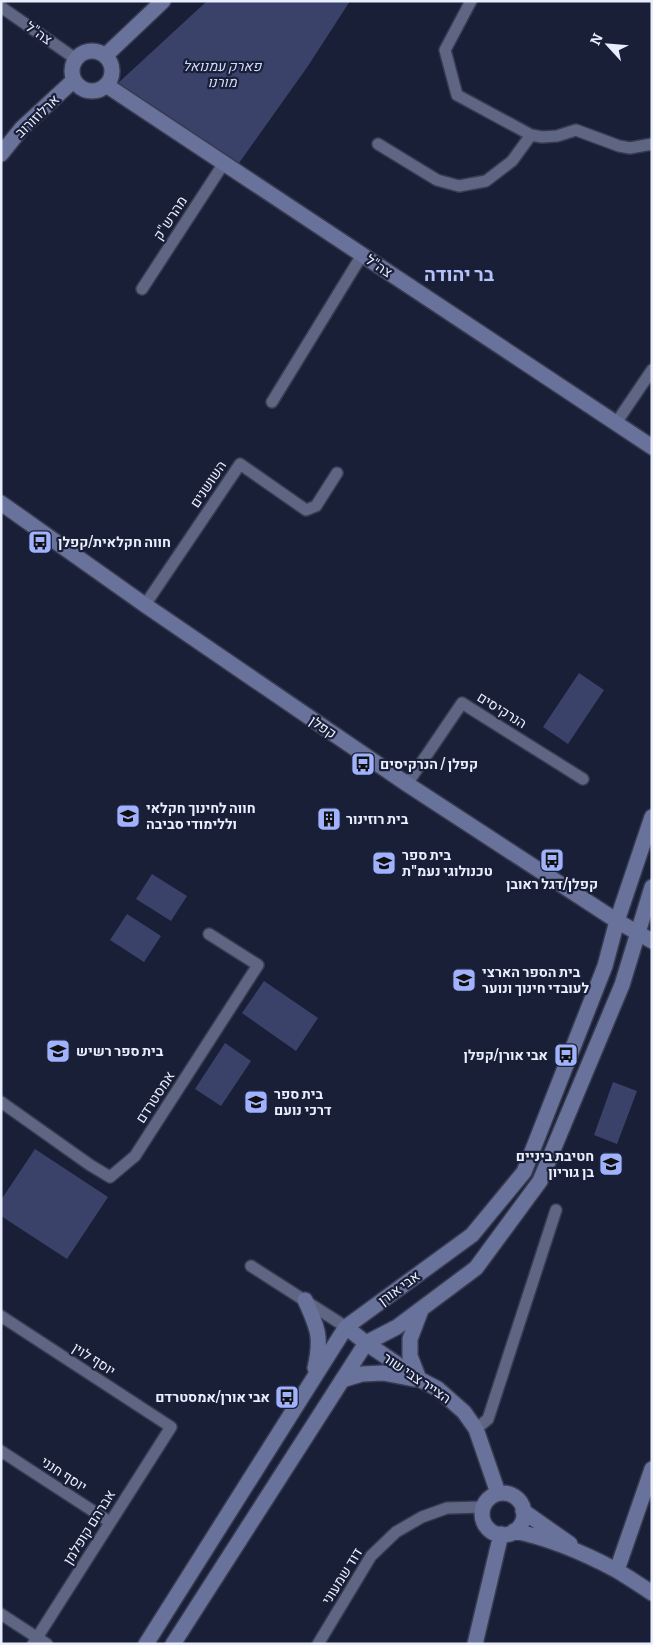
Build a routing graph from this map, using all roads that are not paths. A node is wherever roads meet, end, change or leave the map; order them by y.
1 (163, 1) edge
2 (471, 1) edge
3 (1, 7) edge
4 (105, 56) junction
5 (76, 59) junction
6 (74, 80) junction
7 (106, 85) junction
8 (531, 135) junction
9 (378, 144) dead end
10 (652, 144) edge
11 (1, 154) edge
12 (224, 163) junction
13 (362, 255) junction
14 (142, 289) dead end
15 (652, 370) edge
16 (272, 402) dead end
17 (616, 423) junction
18 (652, 447) edge
19 (337, 473) dead end
20 (1, 503) edge
21 (145, 605) junction
22 (583, 779) dead end
23 (407, 784) junction
24 (652, 817) edge
25 (652, 887) edge
26 (618, 921) junction
27 (637, 932) junction
28 (209, 934) dead end
29 (652, 941) edge
30 (1, 1102) edge
31 (556, 1210) dead end
32 (252, 1266) dead end
33 (306, 1300) junction
34 (421, 1310) junction
35 (1, 1316) edge
36 (346, 1327) junction
37 (366, 1343) junction
38 (419, 1379) junction
39 (312, 1380) junction
40 (342, 1380) junction
41 (171, 1427) joint
42 (476, 1429) junction
43 (1, 1451) edge
44 (652, 1469) edge
45 (498, 1493) junction
46 (483, 1507) junction
47 (524, 1511) junction
48 (110, 1522) junction
49 (508, 1533) junction
50 (587, 1556) junction
51 (616, 1570) junction
52 (652, 1593) edge
53 (1, 1614) edge
54 (39, 1642) edge
55 (146, 1644) edge
56 (173, 1644) edge
57 (318, 1644) edge
58 (475, 1644) edge

1 - 4 street
2 - 8 street
3 - 5 street, צה"ל
4 - 5 street
4 - 7 street
5 - 6 street
6 - 7 street
6 - 11 street, ארלוזורוב
7 - 12 street, צה"ל
8 - 9 street
8 - 10 street
12 - 13 street, צה"ל
12 - 14 street, מהרש"ק
13 - 16 street
13 - 17 street, צה"ל
15 - 17 street
17 - 18 street, צה"ל
19 - 21 street, השושנים
20 - 21 street, קפלן
21 - 23 street, קפלן
22 - 23 street, הנרקיסים
23 - 26 street, קפלן
24 - 26 street, אבי אורן
25 - 27 street
26 - 27 street, קפלן
26 - 36 street, אבי אורן
27 - 29 street, קפלן
27 - 34 street
28 - 30 street, אמסטרדם
31 - 42 street
32 - 33 street
33 - 36 street
33 - 39 street
34 - 37 street
34 - 38 street
35 - 41 street, יוסף לוין
36 - 37 street, הצייר צבי שור
36 - 39 street, אבי אורן
37 - 38 street, הצייר צבי שור
37 - 40 street
38 - 40 street
38 - 42 street, הצייר צבי שור
39 - 55 street, אבי אורן
40 - 56 street
41 - 48 street, אברהם קופלמן
42 - 45 street, הצייר צבי שור
43 - 48 street, יוסף חנני
44 - 51 street
45 - 46 street
45 - 47 street
46 - 49 street
46 - 57 street, דוד שמעוני
47 - 49 street
47 - 50 street
48 - 54 street, אברהם קופלמן
49 - 50 street
49 - 58 street
50 - 51 street
51 - 52 street
53 - 54 street

